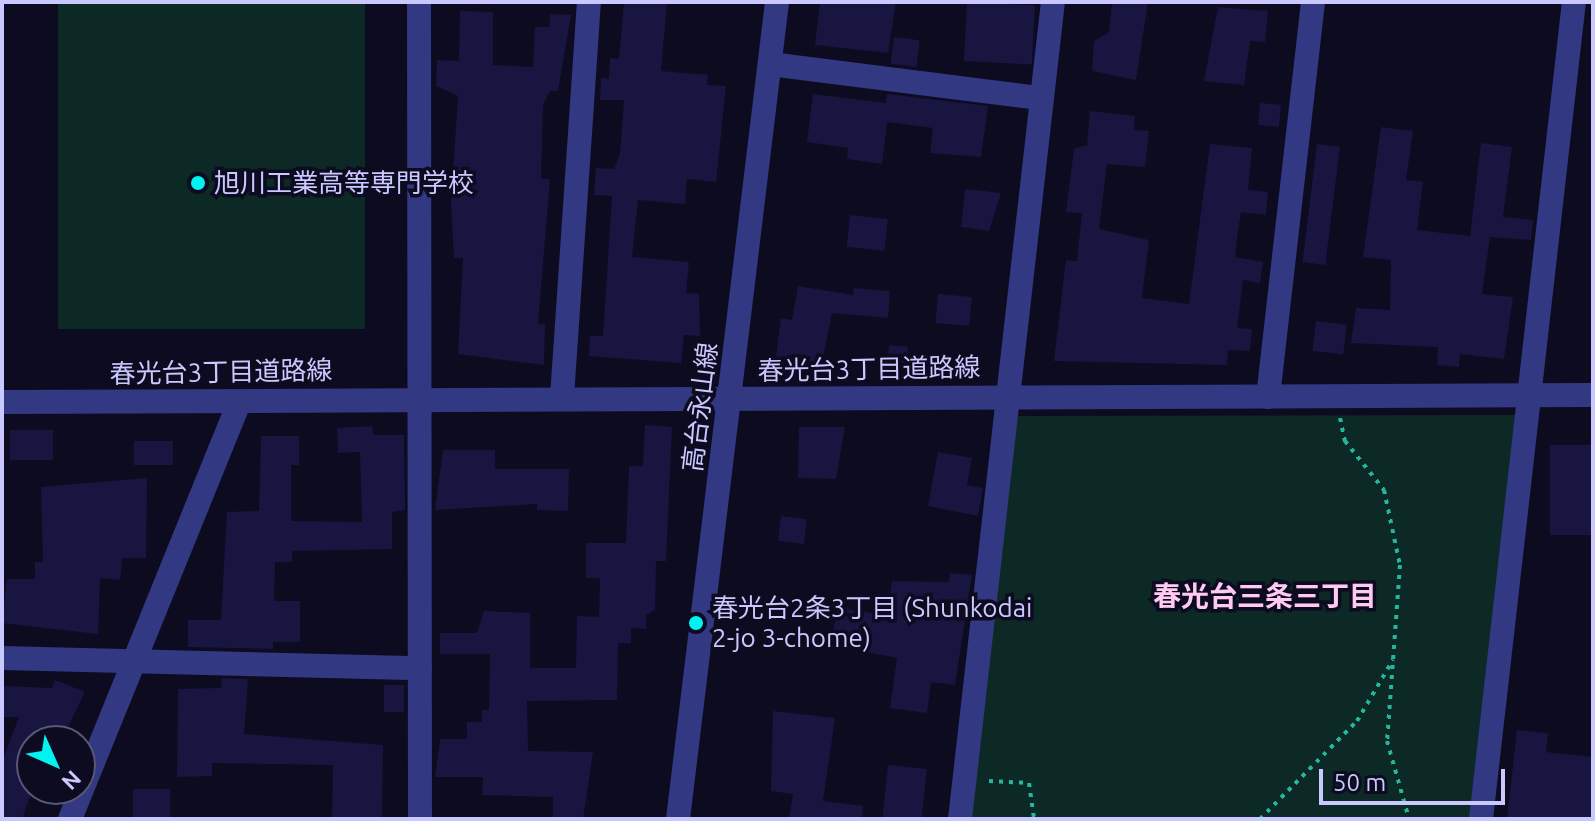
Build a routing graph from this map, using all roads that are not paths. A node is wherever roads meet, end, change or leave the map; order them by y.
1 (419, 2) edge
2 (589, 2) edge
3 (777, 2) edge
4 (1053, 2) edge
5 (1313, 2) edge
6 (1574, 2) edge
7 (770, 64) junction
8 (1041, 98) junction
9 (1527, 395) junction
10 (1593, 395) edge
11 (1006, 396) junction
12 (418, 397) junction
13 (562, 397) junction
14 (1268, 397) junction
15 (729, 398) junction
16 (2, 402) edge
17 (239, 402) junction
18 (2, 658) edge
19 (135, 660) junction
20 (420, 668) junction
21 (70, 819) edge
22 (420, 819) edge
23 (678, 819) edge
24 (960, 819) edge
25 (1481, 819) edge

1 - 12 street
2 - 13 street
3 - 7 street, 高台永山線
4 - 8 street
5 - 14 street
6 - 9 street
7 - 8 street
7 - 15 street, 高台永山線
8 - 11 street
9 - 10 street, 春光台3丁目道路線
9 - 14 street, 春光台3丁目道路線
9 - 25 street
11 - 14 street, 春光台3丁目道路線
11 - 15 street, 春光台3丁目道路線
11 - 24 street
12 - 13 street, 春光台3丁目道路線
12 - 17 street, 春光台3丁目道路線
12 - 20 street
13 - 15 street, 春光台3丁目道路線
15 - 23 street, 高台永山線
16 - 17 street, 春光台3丁目道路線
17 - 19 street
18 - 19 street
19 - 20 street
19 - 21 street
20 - 22 street

